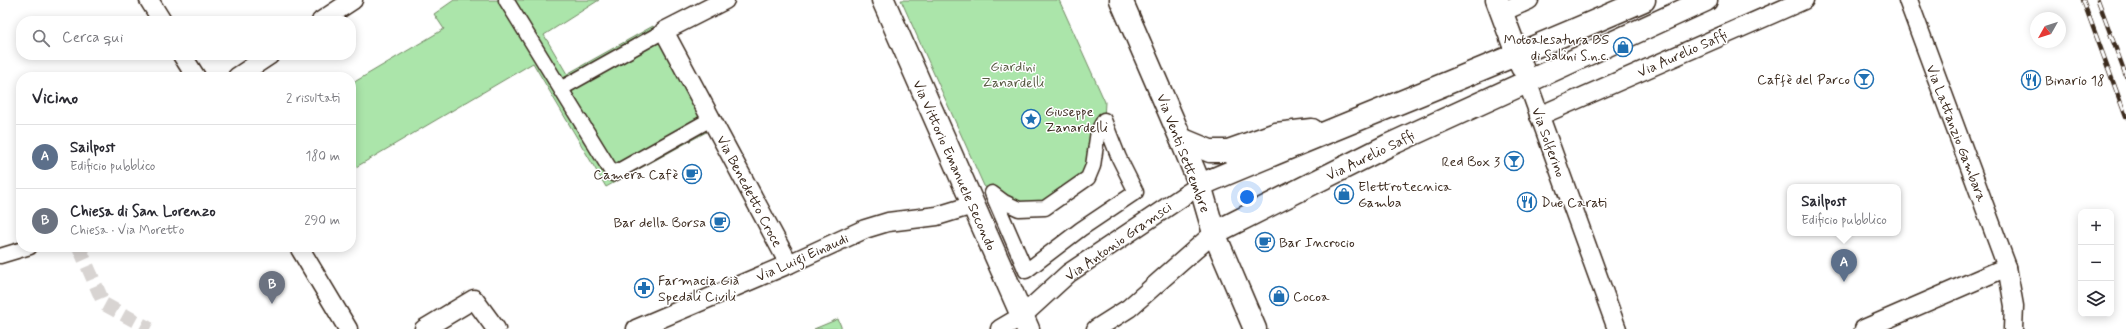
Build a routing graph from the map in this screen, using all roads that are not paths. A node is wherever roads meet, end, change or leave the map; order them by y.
1 (149, 0) edge
2 (353, 0) edge
3 (506, 0) edge
4 (725, 0) edge
5 (883, 0) edge
6 (1121, 0) edge
7 (1529, 0) edge
8 (1644, 0) edge
9 (1706, 0) edge
10 (1804, 0) edge
11 (1908, 0) edge
12 (1499, 6) edge
13 (159, 16) edge
14 (329, 16) edge
15 (664, 31) junction
16 (1518, 54) junction
17 (185, 60) edge
18 (262, 60) edge
19 (193, 72) edge
20 (244, 72) edge
21 (1527, 81) junction
22 (562, 88) junction
23 (1539, 116) junction
24 (711, 119) junction
25 (1335, 127) junction
26 (1182, 139) junction
27 (1200, 185) junction
28 (1136, 192) joint
29 (973, 205) junction
30 (1214, 233) junction
31 (16, 251) edge
32 (302, 252) edge
33 (0, 256) edge
34 (789, 264) junction
35 (2007, 267) junction
36 (1025, 323) edge
37 (348, 329) edge
38 (424, 329) edge
39 (496, 329) edge
40 (636, 329) edge
41 (1000, 329) edge
42 (1096, 329) edge
43 (1255, 329) edge
44 (1617, 329) edge
45 (1864, 329) edge
46 (2013, 329) edge

1 - 13 street
2 - 14 street
3 - 22 street, Via Benedetto Croce
4 - 15 street
5 - 29 street, Via Vittorio Emanuele Secondo
6 - 26 street, Via Venti Settembre
7 - 12 street
8 - 16 street
9 - 21 street, Via Aurelio Saffi
10 - 23 street, Via Aurelio Saffi
11 - 35 street, Via Lattanzio Gambara
12 - 16 street, Via Solferino
15 - 22 street
15 - 24 street, Via Benedetto Croce
16 - 21 street, Via Solferino
16 - 25 street
17 - 19 street
18 - 20 street
21 - 23 street, Via Solferino
21 - 30 street, Via Aurelio Saffi
22 - 24 street, Via Benedetto Croce
23 - 44 street, Via Solferino
24 - 34 street, Via Benedetto Croce
25 - 26 street
25 - 27 street
26 - 27 street, Via Venti Settembre
27 - 30 street, Via Venti Settembre
27 - 36 street, Via Antonio Gramsci
28 - 28 street
29 - 34 street, Via Luigi Einaudi
29 - 36 street, Via Vittorio Emanuele Secondo
30 - 42 street
30 - 43 street, Via Venti Settembre
31 - 33 street
32 - 37 street
34 - 40 street, Via Luigi Einaudi
35 - 45 street
35 - 46 street, Via Lattanzio Gambara
36 - 41 street, Via Antonio Gramsci
38 - 39 street

